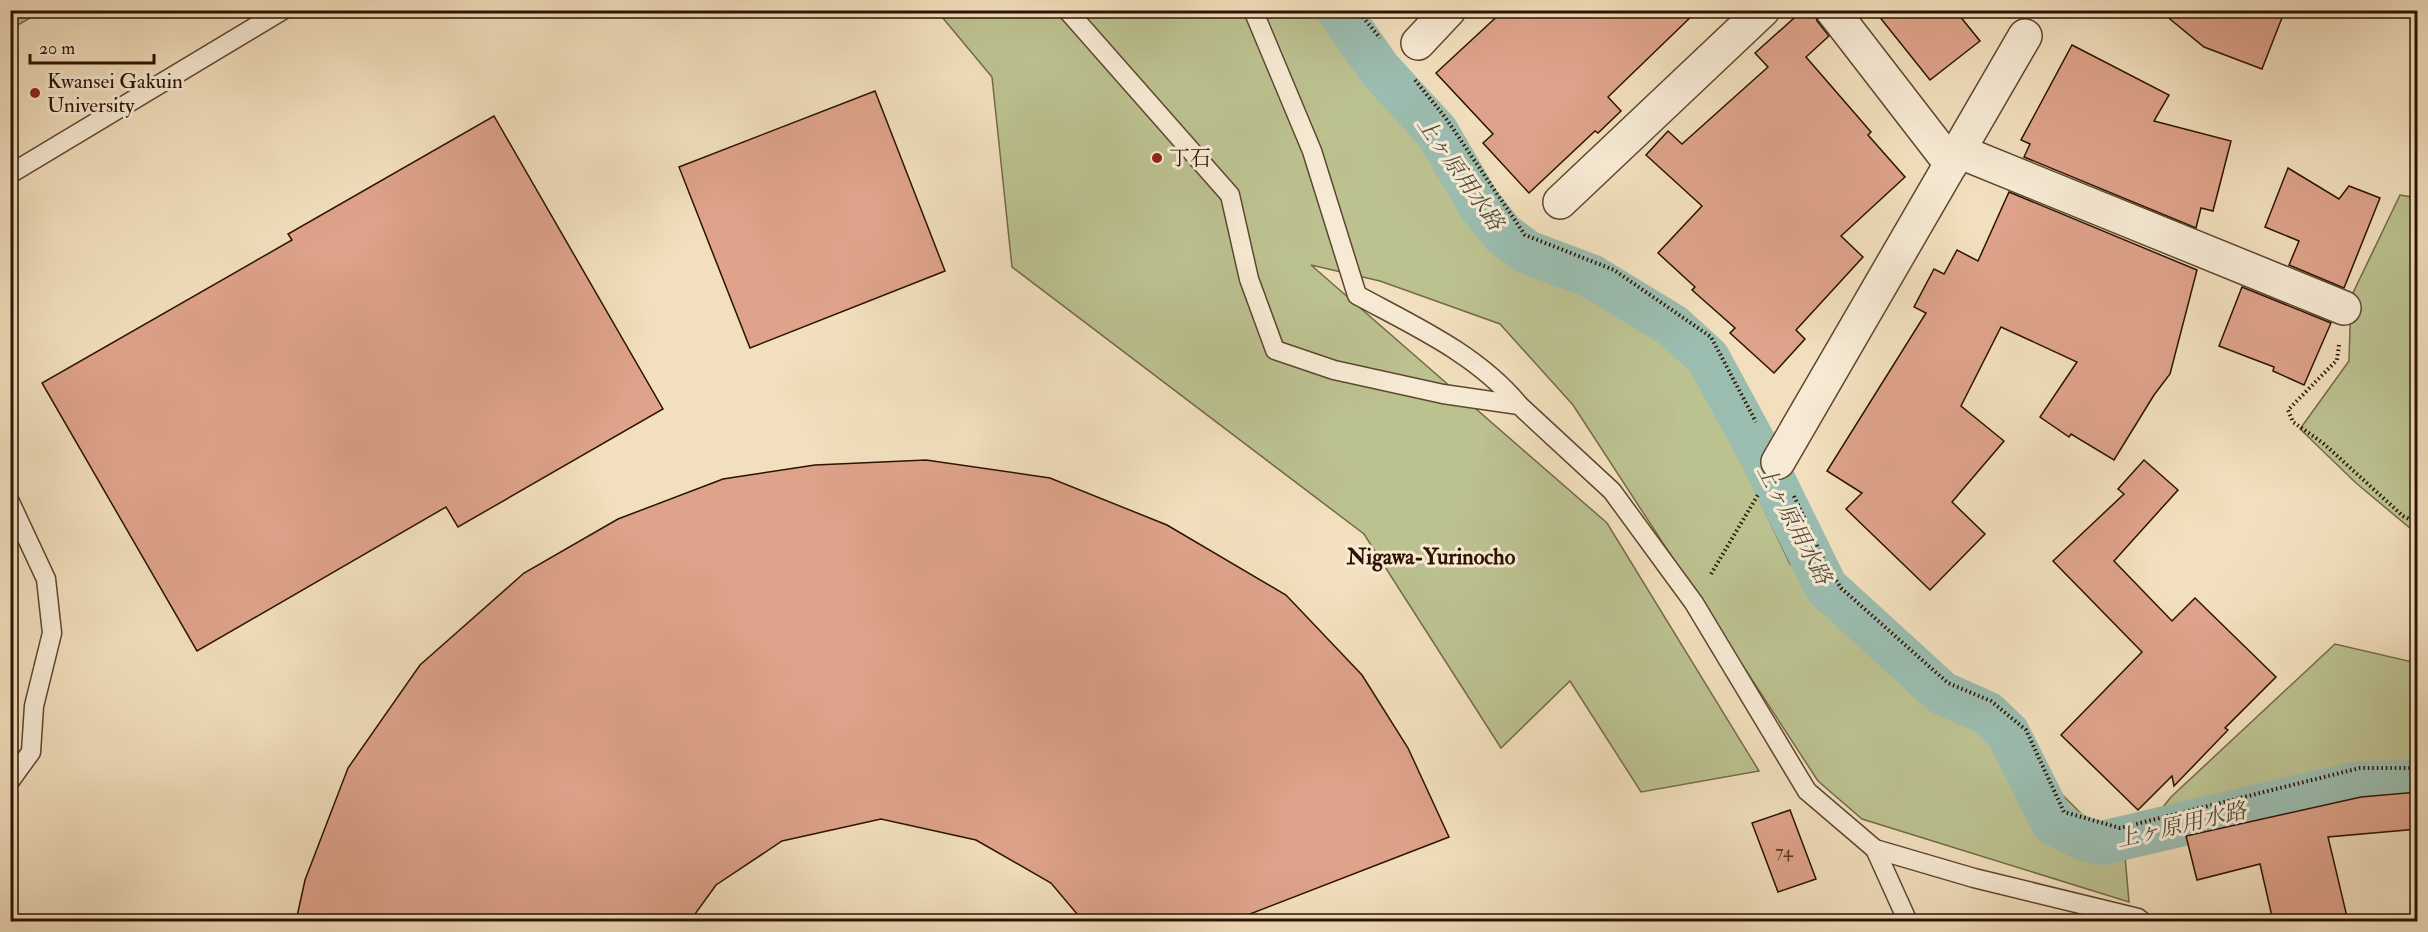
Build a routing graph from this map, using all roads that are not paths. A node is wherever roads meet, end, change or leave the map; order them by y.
1 (283, 10) edge
2 (1067, 10) edge
3 (1253, 10) edge
4 (1449, 10) edge
5 (1763, 10) edge
6 (1832, 10) edge
7 (2025, 36) dead end
8 (1413, 57) road end
9 (1954, 158) junction
10 (10, 174) edge
11 (1560, 202) dead end
12 (2344, 308) road end
13 (1519, 405) junction
14 (1778, 462) road end
15 (10, 502) edge
16 (10, 781) edge
17 (1875, 849) junction
18 (1908, 921) edge
19 (2143, 921) edge

1 - 10 lane
2 - 13 lane
3 - 13 lane
4 - 8 street
5 - 11 street
6 - 9 street
7 - 9 street
9 - 12 street
9 - 14 street
13 - 17 lane
15 - 16 lane
17 - 18 lane
17 - 19 lane

